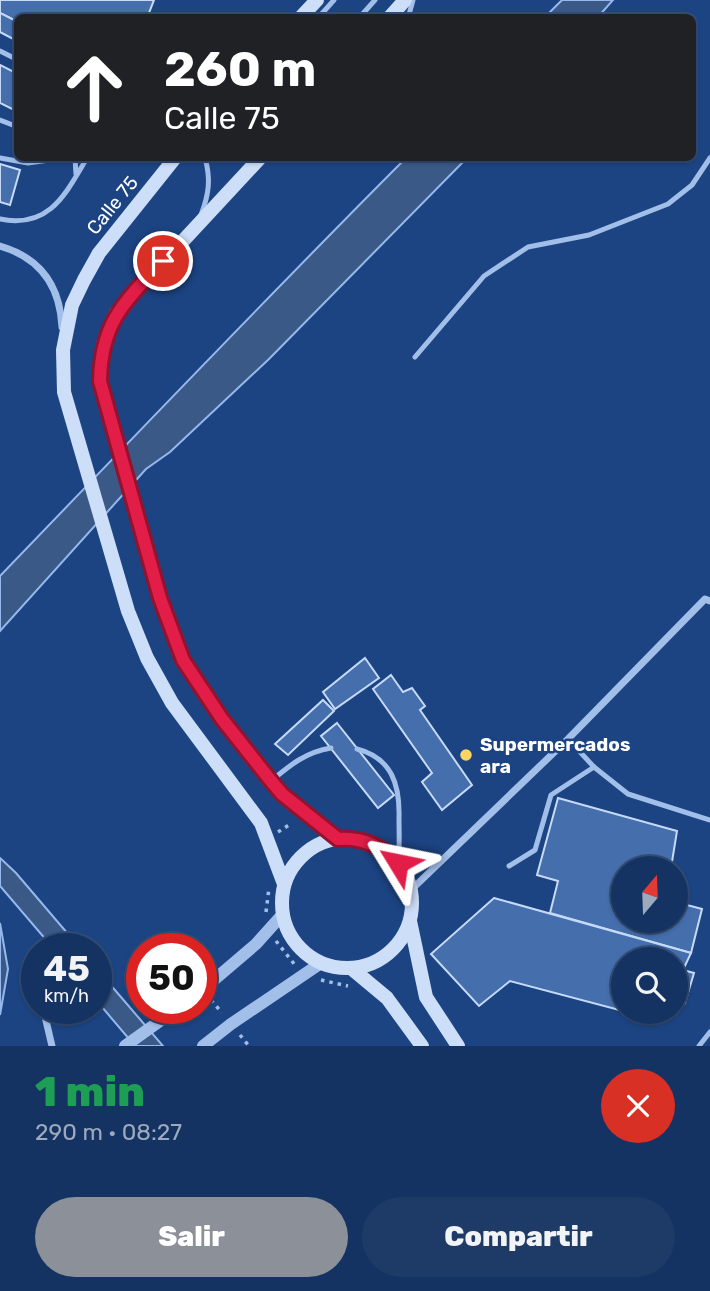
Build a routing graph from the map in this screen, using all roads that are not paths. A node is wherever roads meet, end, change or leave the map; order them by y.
1 (317, 0) edge
2 (334, 0) edge
3 (375, 0) edge
4 (405, 0) edge
5 (304, 14) edge
6 (321, 14) edge
7 (363, 14) edge
8 (393, 14) edge
9 (710, 158) edge
10 (17, 161) edge
11 (42, 161) edge
12 (76, 161) edge
13 (85, 161) edge
14 (173, 161) edge
15 (205, 161) edge
16 (257, 161) edge
17 (75, 180) junction
18 (0, 219) edge
19 (197, 224) junction
20 (0, 246) edge
21 (63, 350) junction
22 (415, 357) dead end
23 (710, 601) edge
24 (568, 739) junction
25 (331, 748) dead end
26 (357, 749) dead end
27 (594, 767) junction
28 (271, 781) junction
29 (710, 820) edge
30 (338, 839) junction
31 (398, 863) junction
32 (509, 866) dead end
33 (284, 884) junction
34 (411, 890) junction
35 (282, 915) junction
36 (410, 921) junction
37 (321, 963) junction
38 (351, 968) junction
39 (217, 977) edge
40 (46, 1024) edge
41 (156, 1024) edge
42 (710, 1031) edge
43 (126, 1045) edge
44 (52, 1046) edge
45 (203, 1046) edge
46 (422, 1046) edge
47 (458, 1046) edge
48 (699, 1046) edge

1 - 5 main road
2 - 6 lane
3 - 7 lane
4 - 8 main road
9 - 22 lane
10 - 11 lane
12 - 17 lane
13 - 17 lane
14 - 21 main road, Calle 75
15 - 19 lane
16 - 19 main road
17 - 18 lane
19 - 28 main road
20 - 21 street
21 - 33 main road, Calle 75
23 - 24 street
24 - 27 lane
24 - 34 street
25 - 28 lane
26 - 31 lane
27 - 29 lane
27 - 32 lane
28 - 30 main road
30 - 31 main road
30 - 33 main road
31 - 34 main road
33 - 35 main road
34 - 36 main road
35 - 37 main road
35 - 39 street
36 - 38 main road
36 - 47 main road
37 - 38 main road
37 - 45 street
38 - 46 main road
40 - 44 street
41 - 43 street
42 - 48 lane

